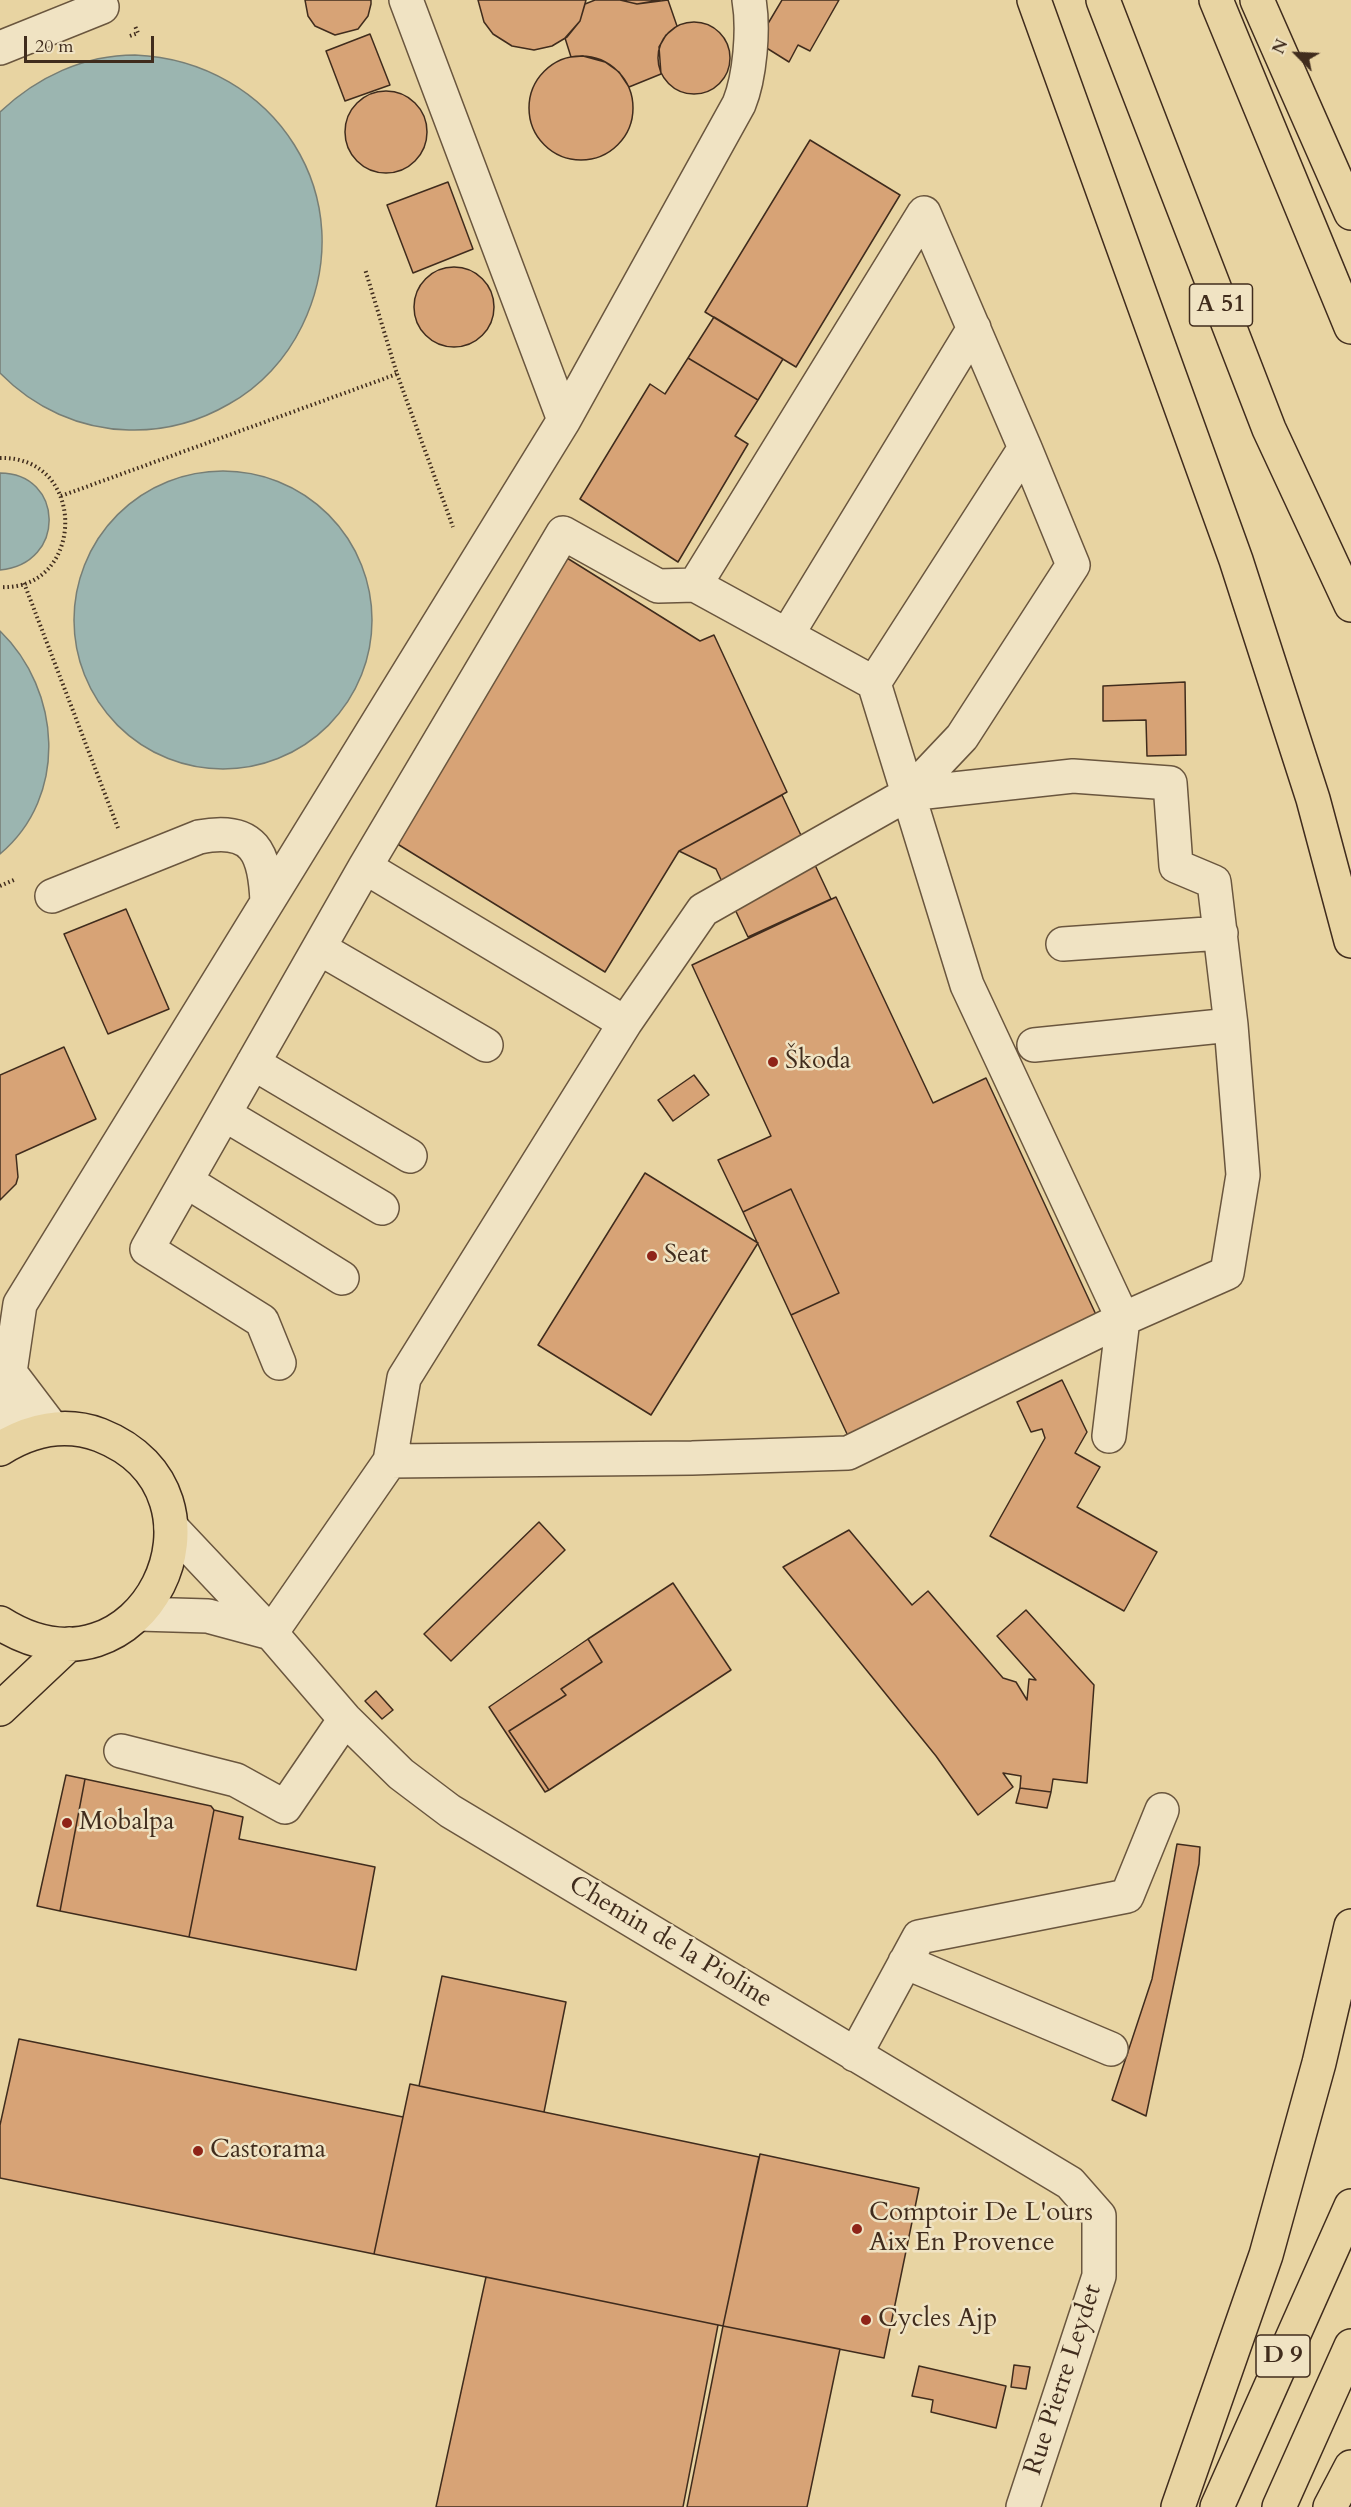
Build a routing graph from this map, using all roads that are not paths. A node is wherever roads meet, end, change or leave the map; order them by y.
1 (406, 0) edge
2 (749, 0) edge
3 (1034, 0) edge
4 (1102, 0) edge
5 (1216, 0) edge
6 (1257, 0) edge
7 (102, 7) dead end
8 (0, 48) edge
9 (1351, 213) edge
10 (1351, 327) edge
11 (974, 328) junction
12 (564, 420) junction
13 (1025, 448) junction
14 (695, 585) junction
15 (1351, 605) edge
16 (787, 635) junction
17 (874, 683) junction
18 (908, 794) junction
19 (365, 867) junction
20 (52, 896) dead end
21 (267, 902) junction
22 (1221, 933) junction
23 (1351, 941) edge
24 (1063, 944) dead end
25 (319, 948) junction
26 (626, 1023) junction
27 (1231, 1025) junction
28 (486, 1045) dead end
29 (1034, 1045) dead end
30 (253, 1063) junction
31 (224, 1114) junction
32 (410, 1156) dead end
33 (186, 1181) junction
34 (382, 1208) dead end
35 (342, 1278) dead end
36 (1123, 1319) junction
37 (279, 1363) dead end
38 (5, 1365) edge
39 (52, 1428) junction
40 (1109, 1436) dead end
41 (7, 1445) edge
42 (390, 1461) junction
43 (171, 1527) junction
44 (139, 1614) junction
45 (0, 1623) edge
46 (271, 1633) junction
47 (69, 1644) junction
48 (0, 1709) edge
49 (345, 1719) junction
50 (121, 1751) dead end
51 (1162, 1810) dead end
52 (1351, 1926) edge
53 (905, 1962) junction
54 (1112, 2049) dead end
55 (855, 2055) junction
56 (1351, 2206) edge
57 (1099, 2216) joint
58 (1351, 2346) edge
59 (1351, 2467) edge
60 (1023, 2507) edge
61 (1178, 2507) edge
62 (1217, 2507) edge
63 (1279, 2507) edge
64 (1330, 2507) edge

1 - 12 street
2 - 12 street
3 - 23 main road
4 - 15 main road, A 51
5 - 10 main road
6 - 9 main road
7 - 8 street
11 - 13 street
11 - 14 street
11 - 16 street
12 - 21 street
13 - 17 street
13 - 18 street
14 - 16 street
14 - 19 street
16 - 17 street
17 - 18 street
18 - 22 street
18 - 26 street
18 - 36 street
19 - 25 street
19 - 26 street
20 - 21 street
21 - 38 street
22 - 24 street
22 - 27 street
25 - 28 street
25 - 30 street
26 - 42 street
27 - 29 street
27 - 36 street
30 - 31 street
30 - 32 street
31 - 33 street
31 - 34 street
33 - 35 street
33 - 37 street
36 - 40 street
36 - 42 street
38 - 39 street
38 - 41 street
39 - 41 main road
39 - 43 main road
42 - 46 street
43 - 44 main road
43 - 46 street, Chemin de la Pioline
44 - 46 street
44 - 47 main road
45 - 47 main road
46 - 49 street, Chemin de la Pioline
47 - 48 main road
49 - 50 street
49 - 55 street, Chemin de la Pioline
51 - 53 street
52 - 61 main road
53 - 54 street
53 - 55 street
55 - 57 street, Chemin de la Pioline
56 - 62 main road, D 9
57 - 60 street, Rue Pierre Leydet
58 - 63 main road, D 9
59 - 64 main road

